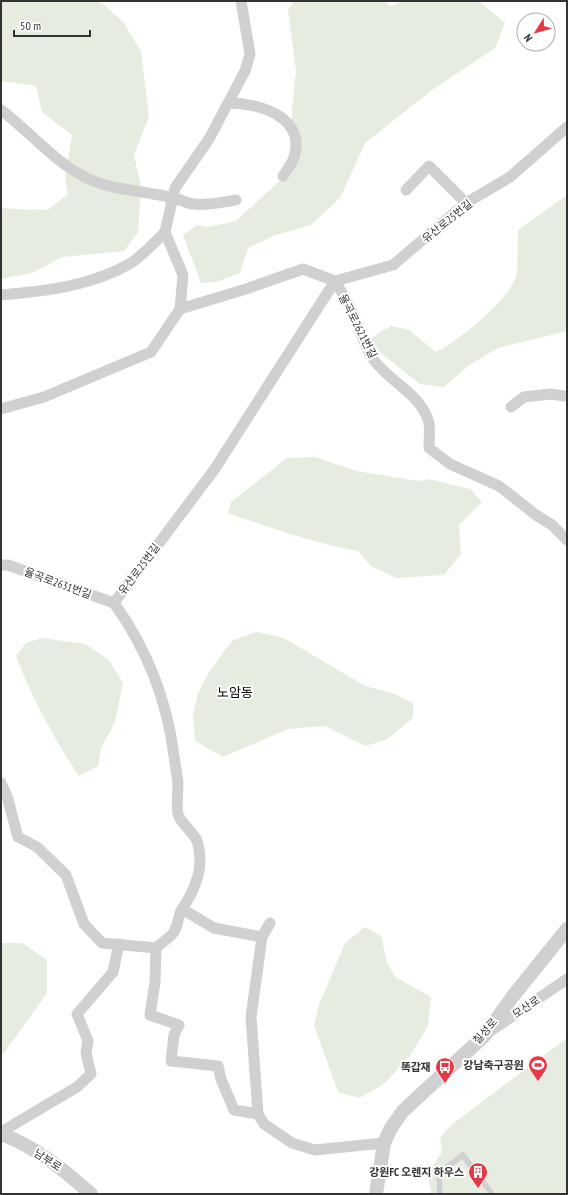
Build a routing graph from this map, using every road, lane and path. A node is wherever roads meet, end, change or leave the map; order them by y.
1 (241, 1) edge
2 (229, 102) junction
3 (1, 110) edge
4 (567, 127) edge
5 (283, 176) dead end
6 (406, 190) dead end
7 (173, 198) junction
8 (236, 200) dead end
9 (466, 203) junction
10 (165, 232) junction
11 (335, 282) junction
12 (1, 295) edge
13 (180, 309) junction
14 (566, 395) edge
15 (511, 407) dead end
16 (1, 409) edge
17 (567, 540) edge
18 (1, 565) edge
19 (114, 603) junction
20 (1, 784) edge
21 (182, 909) junction
22 (270, 923) dead end
23 (567, 929) edge
24 (262, 937) junction
25 (119, 944) junction
26 (156, 948) junction
27 (567, 979) edge
28 (485, 1035) junction
29 (258, 1114) junction
30 (1, 1133) edge
31 (384, 1143) junction
32 (91, 1194) edge
33 (376, 1194) edge
34 (440, 1194) edge
35 (492, 1194) edge

1 - 2 street
2 - 5 street
2 - 7 street
3 - 7 street
4 - 9 street, 유산로25번길
6 - 9 street
7 - 8 street
7 - 10 street
9 - 11 street, 유산로25번길
10 - 12 street
10 - 13 street
11 - 13 street
11 - 17 street, 율곡로2621번길
11 - 19 street, 유산로25번길
13 - 16 street
14 - 15 street
18 - 19 street, 율곡로2631번길
19 - 21 street, 유산로25번길
20 - 25 street
21 - 24 street
21 - 26 street
22 - 24 street
23 - 28 street, 칠성로
24 - 29 street
25 - 26 street
25 - 30 street
26 - 29 street
27 - 28 street, 모산로
28 - 31 street, 칠성로
29 - 31 street
30 - 32 street, 남부로
31 - 33 street, 칠성로
34 - 35 lane

